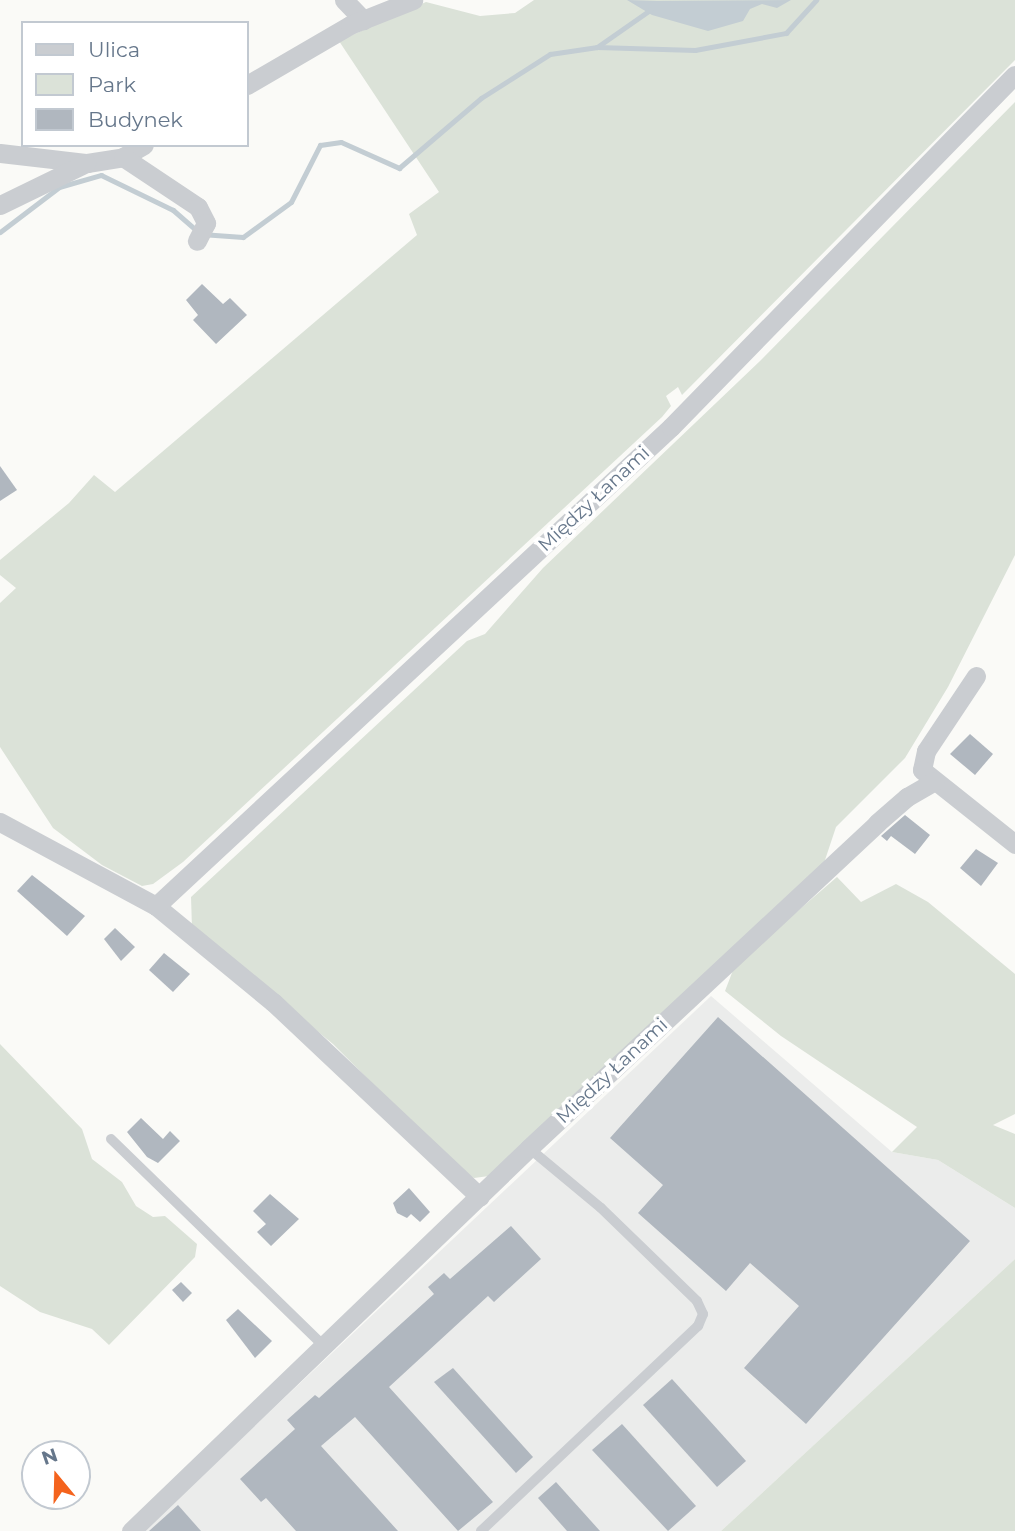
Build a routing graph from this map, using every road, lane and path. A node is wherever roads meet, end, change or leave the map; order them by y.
1 (344, 0) edge
2 (413, 0) edge
3 (363, 20) junction
4 (1015, 75) edge
5 (248, 84) edge
6 (140, 147) edge
7 (0, 153) edge
8 (123, 157) junction
9 (87, 163) junction
10 (0, 205) edge
11 (197, 241) dead end
12 (976, 677) dead end
13 (935, 781) junction
14 (0, 822) edge
15 (1015, 845) edge
16 (156, 906) junction
17 (111, 1139) dead end
18 (529, 1148) junction
19 (481, 1197) junction
20 (324, 1346) junction
21 (131, 1531) edge
22 (481, 1531) edge

1 - 3 street
2 - 3 street
3 - 5 street
4 - 16 street, Między Łanami
6 - 8 street
7 - 9 street
8 - 9 street
8 - 11 street
9 - 10 street
12 - 13 street
13 - 15 street
13 - 18 street, Między Łanami
14 - 16 street
16 - 19 street
17 - 20 lane
18 - 19 street, Między Łanami
18 - 22 lane
19 - 20 street, Między Łanami
20 - 21 street, Między Łanami

